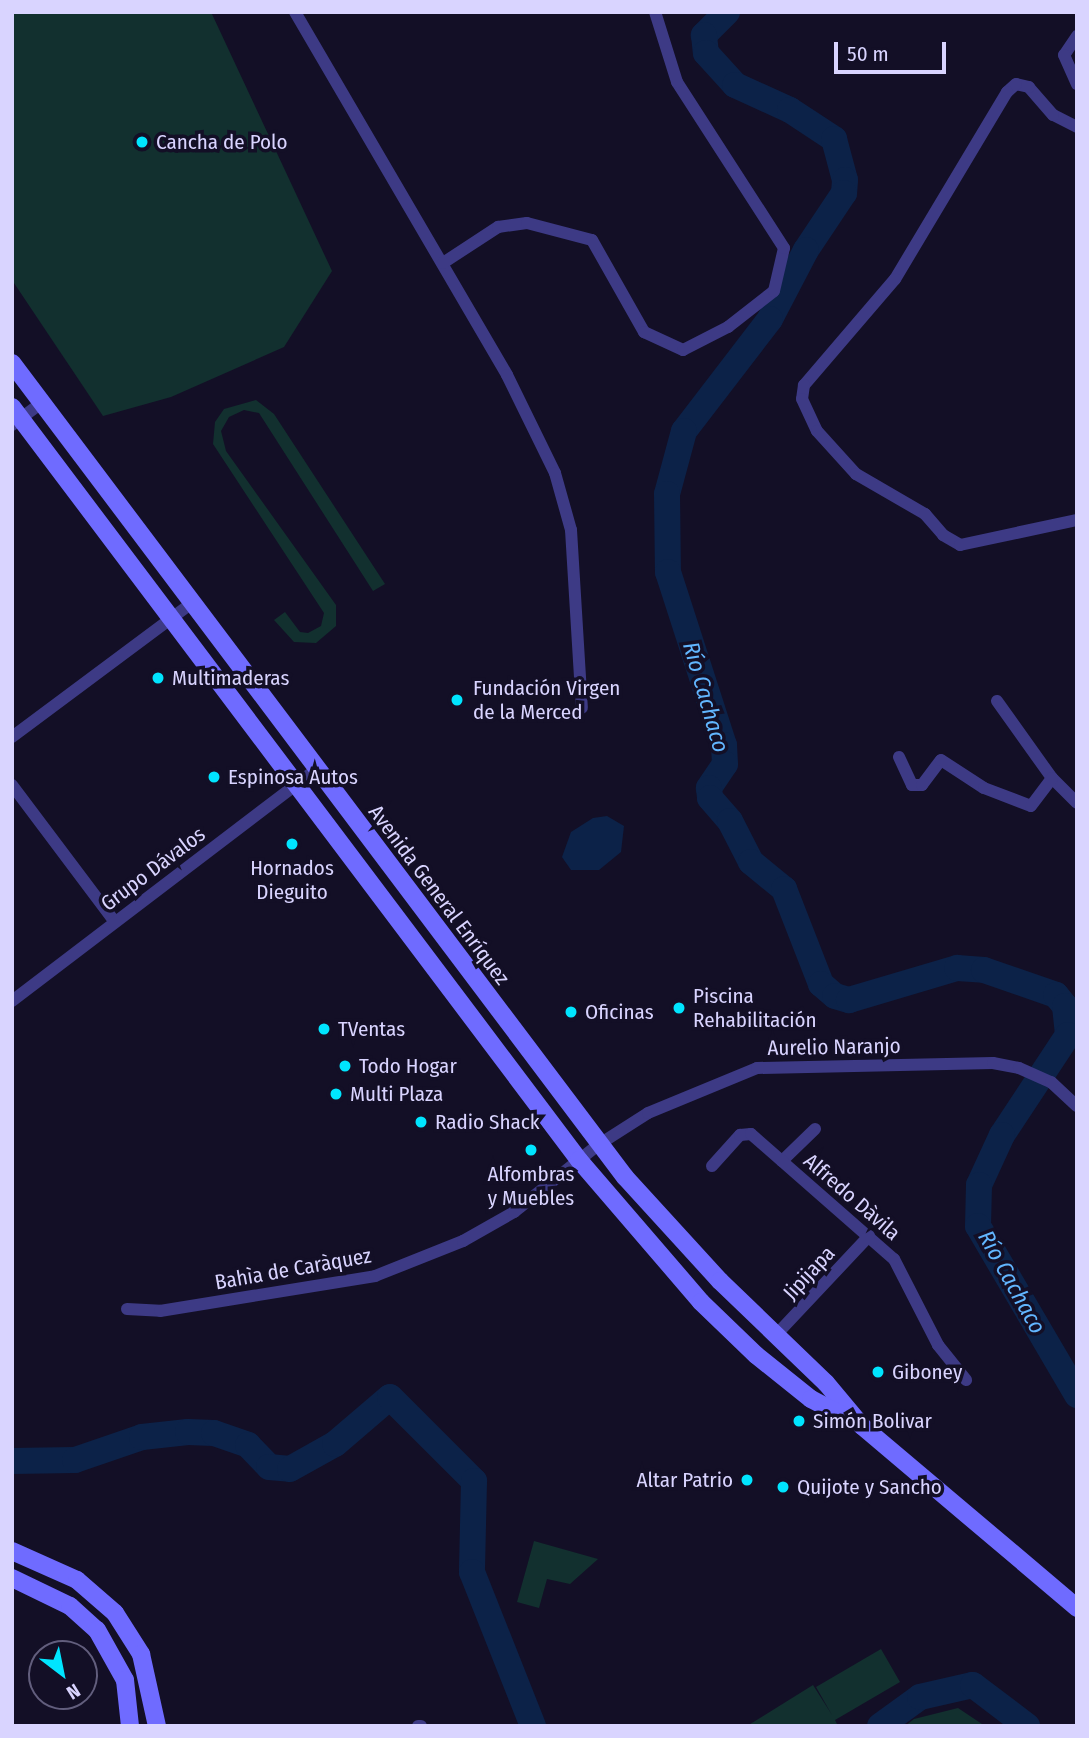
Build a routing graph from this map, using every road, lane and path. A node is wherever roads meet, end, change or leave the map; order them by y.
1 (295, 12) edge
2 (655, 12) edge
3 (1077, 36) edge
4 (1077, 83) edge
5 (1077, 127) edge
6 (443, 263) junction
7 (12, 363) edge
8 (41, 403) junction
9 (15, 417) edge
10 (1077, 520) edge
11 (193, 602) junction
12 (172, 617) junction
13 (997, 701) dead end
14 (582, 708) dead end
15 (12, 737) edge
16 (899, 757) dead end
17 (317, 769) junction
18 (1052, 778) junction
19 (12, 785) edge
20 (297, 786) junction
21 (1077, 803) edge
22 (114, 921) junction
23 (472, 979) junction
24 (452, 996) junction
25 (12, 1001) edge
26 (1077, 1107) edge
27 (815, 1129) dead end
28 (598, 1145) junction
29 (579, 1160) junction
30 (782, 1161) junction
31 (712, 1166) dead end
32 (625, 1177) junction
33 (606, 1193) junction
34 (869, 1236) junction
35 (127, 1309) dead end
36 (776, 1335) junction
37 (966, 1380) dead end
38 (862, 1426) junction
39 (12, 1551) edge
40 (12, 1578) edge
41 (1077, 1608) edge
42 (130, 1726) edge
43 (157, 1726) edge

1 - 6 street
2 - 6 street
3 - 4 street
5 - 10 street
6 - 14 street
7 - 8 main road, Avenida General Enríquez
8 - 9 street
8 - 11 main road, Avenida General Enríquez
9 - 12 main road, Avenida General Enríquez
11 - 12 street
11 - 17 main road, Avenida General Enríquez
12 - 15 street
12 - 20 main road, Avenida General Enríquez
13 - 18 street
16 - 18 street
17 - 20 street, Grupo Dávalos
17 - 23 main road, Avenida General Enríquez
18 - 21 street
19 - 22 street
20 - 22 street, Grupo Dávalos
20 - 24 main road, Avenida General Enríquez
22 - 25 street, Grupo Dávalos
23 - 24 main road
23 - 28 main road, Avenida General Enríquez
24 - 29 main road, Avenida General Enríquez
26 - 28 street, Aurelio Naranjo
27 - 30 street
28 - 29 street, Bahìa de Caràquez
28 - 32 main road, Avenida General Enríquez
29 - 33 main road, Avenida General Enríquez
29 - 35 street, Bahìa de Caràquez
30 - 31 street, Alfredo Dàvila
30 - 34 street, Alfredo Dàvila
32 - 33 main road
32 - 36 main road, Avenida General Enríquez
33 - 38 main road, Avenida General Enríquez
34 - 36 street, Jipijapa
34 - 37 street, Alfredo Dàvila
36 - 38 main road, Avenida General Enríquez
38 - 41 main road, Avenida General Enríquez
39 - 43 main road
40 - 42 main road

